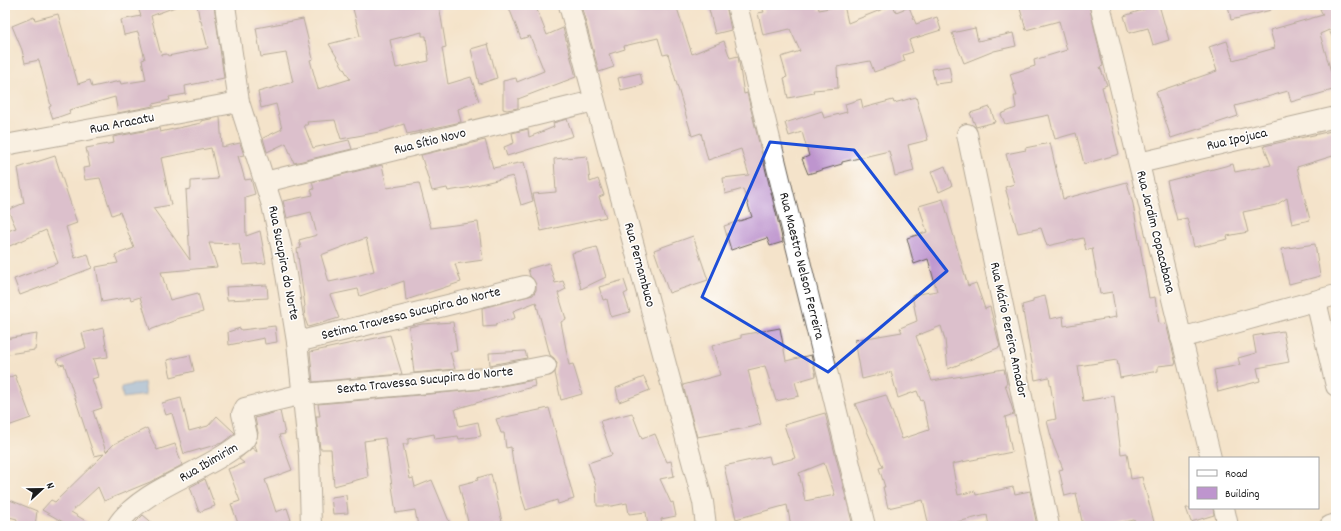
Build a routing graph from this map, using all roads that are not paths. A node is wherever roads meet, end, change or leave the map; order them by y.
1 (226, 5) edge
2 (569, 5) edge
3 (737, 5) edge
4 (1100, 5) edge
5 (594, 101) junction
6 (239, 102) junction
7 (1336, 117) edge
8 (967, 134) dead end
9 (5, 146) edge
10 (1139, 163) junction
11 (265, 182) junction
12 (525, 286) dead end
13 (1336, 295) edge
14 (1316, 301) junction
15 (1181, 338) junction
16 (297, 342) junction
17 (546, 366) dead end
18 (1336, 386) edge
19 (303, 394) junction
20 (1211, 457) edge
21 (1224, 509) edge
22 (1336, 524) edge
23 (116, 526) edge
24 (311, 526) edge
25 (706, 526) edge
26 (865, 526) edge
27 (1049, 526) edge
28 (1228, 526) edge
29 (1330, 526) edge

1 - 6 street, Rua Sucupira do Norte
2 - 5 street, Rua Pernambuco
3 - 26 street, Rua Maestro Nelson Ferreira
4 - 10 street, Rua Jardim Copacabana
5 - 11 street, Rua Sítio Novo
5 - 25 street, Rua Pernambuco
6 - 9 street, Rua Aracatu
6 - 11 street, Rua Sucupira do Norte
7 - 10 street, Rua Ipojuca
8 - 27 street, Rua Mário Pereira Amador
10 - 15 street, Rua Jardim Copacabana
11 - 16 street, Rua Sucupira do Norte
12 - 16 street, Setima Travessa Sucupira do Norte
13 - 14 street
14 - 15 street
14 - 18 street
15 - 20 street, Rua Jardim Copacabana
16 - 19 street, Rua Sucupira do Norte
17 - 19 street, Sexta Travessa Sucupira do Norte
19 - 23 street, Rua Ibimirim
19 - 24 street, Rua Sucupira do Norte
21 - 28 street
22 - 29 street

